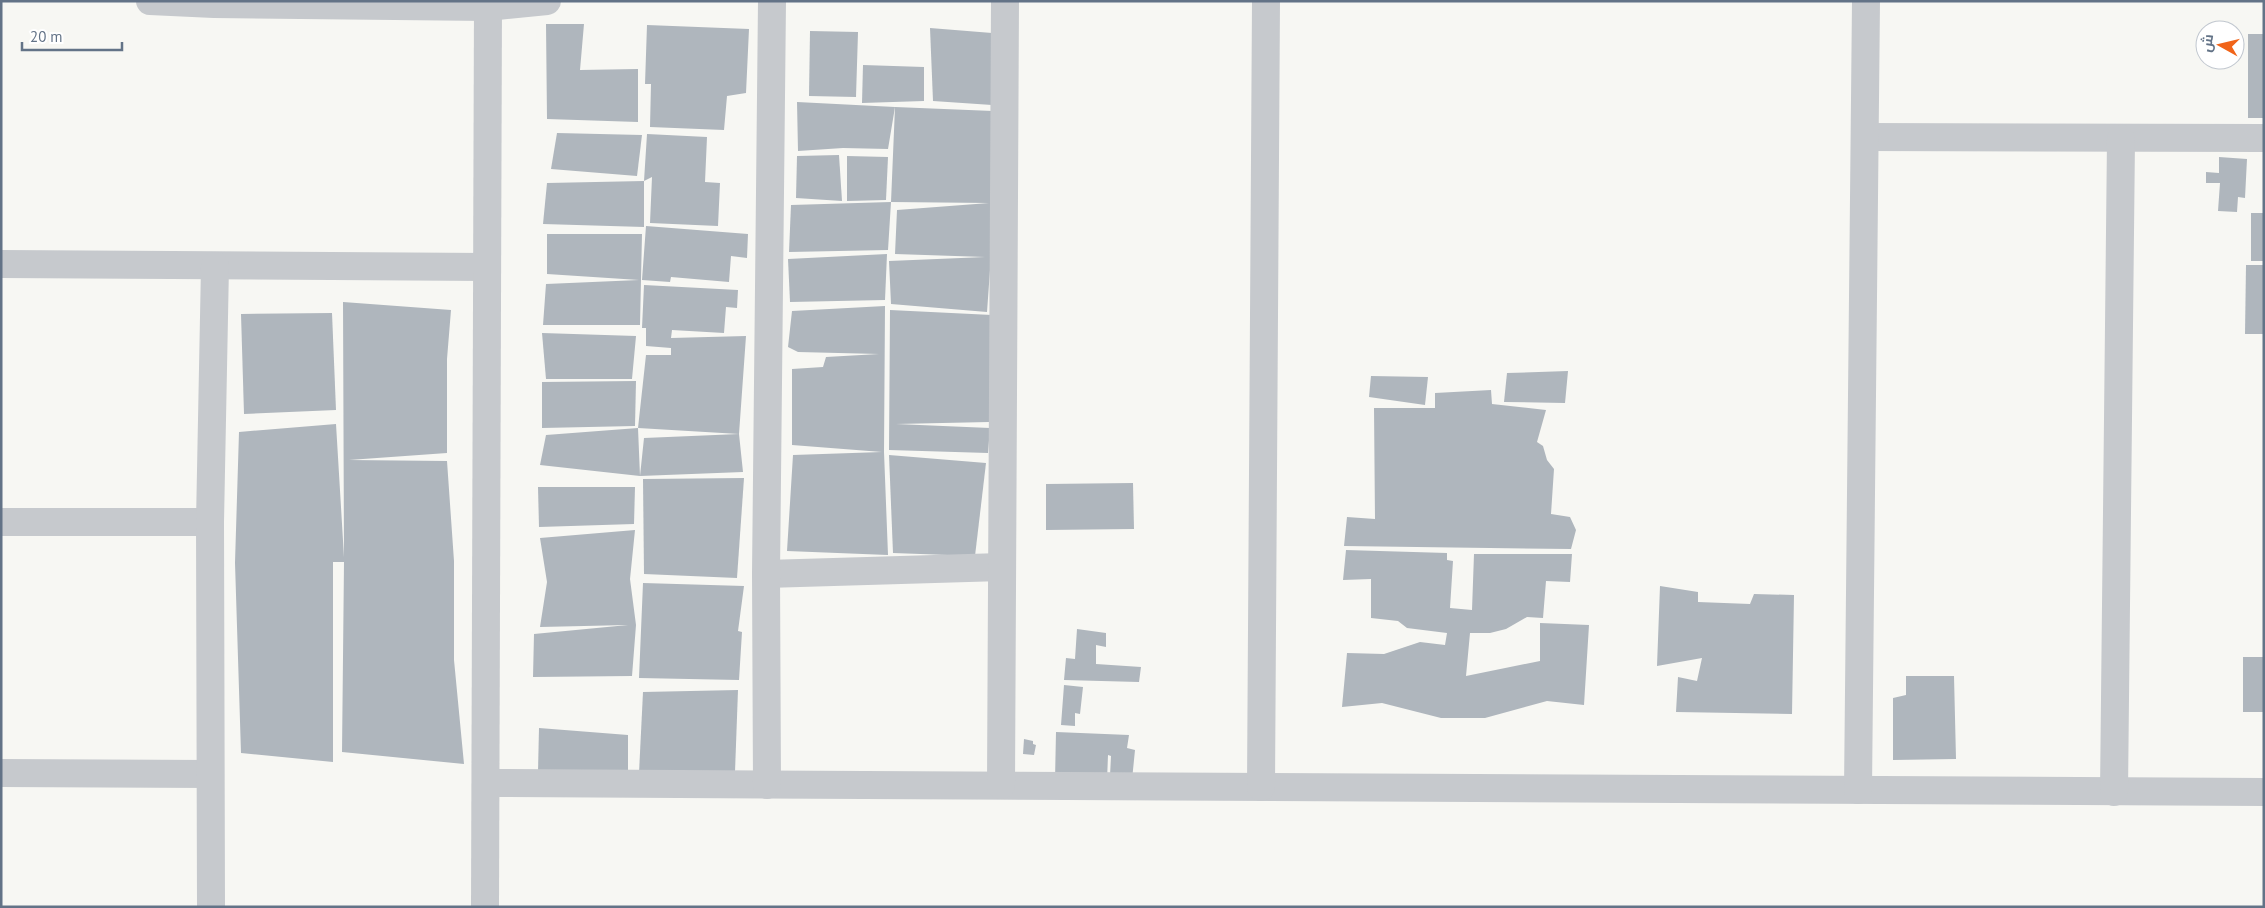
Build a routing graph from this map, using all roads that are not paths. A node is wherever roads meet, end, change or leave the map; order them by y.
1 (150, 1) edge
2 (548, 1) edge
3 (772, 1) edge
4 (1005, 1) edge
5 (1266, 1) edge
6 (1866, 1) edge
7 (214, 3) edge
8 (488, 4) edge
9 (1865, 137) junction
10 (2264, 138) edge
11 (2121, 139) junction
12 (1, 264) edge
13 (215, 266) junction
14 (487, 267) junction
15 (1, 522) edge
16 (210, 522) junction
17 (1002, 568) junction
18 (766, 574) junction
19 (1, 772) edge
20 (210, 774) junction
21 (486, 783) junction
22 (767, 785) junction
23 (1001, 785) junction
24 (1261, 787) junction
25 (1858, 790) junction
26 (2114, 792) junction
27 (2264, 792) edge
28 (211, 907) edge
29 (485, 907) edge

1 - 7 street
2 - 8 street
3 - 18 street
4 - 17 street
5 - 24 street
6 - 9 street
7 - 8 street
8 - 14 street
9 - 11 street
9 - 25 street
10 - 11 street
11 - 26 street
12 - 13 street
13 - 14 street
13 - 16 street
14 - 21 street
15 - 16 street
16 - 20 street
17 - 18 street
17 - 23 street
18 - 22 street
19 - 20 street
20 - 28 street
21 - 22 street
21 - 29 street
22 - 23 street
23 - 24 street
24 - 25 street
25 - 26 street
26 - 27 street

